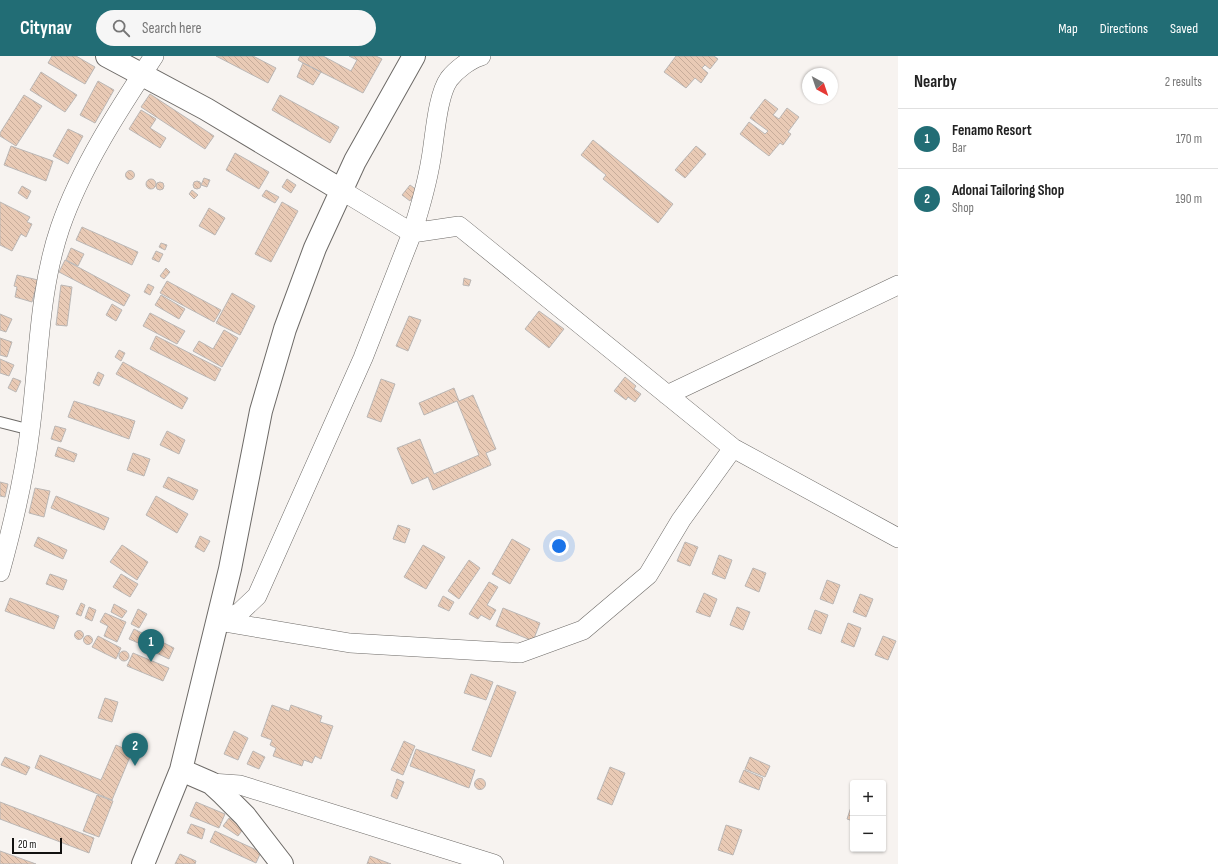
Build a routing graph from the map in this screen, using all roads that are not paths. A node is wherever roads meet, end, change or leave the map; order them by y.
1 (107, 56) edge
2 (154, 56) edge
3 (414, 56) edge
4 (481, 56) edge
5 (141, 76) junction
6 (342, 190) junction
7 (412, 232) junction
8 (898, 285) edge
9 (668, 395) junction
10 (0, 422) edge
11 (31, 430) junction
12 (733, 448) junction
13 (898, 538) edge
14 (0, 572) edge
15 (218, 621) junction
16 (181, 770) junction
17 (211, 783) junction
18 (143, 864) edge
19 (282, 864) edge
20 (494, 864) edge

1 - 5 street
2 - 5 street
3 - 6 street
4 - 7 street
5 - 6 street
5 - 11 street
6 - 7 street
6 - 15 street
7 - 9 street
7 - 15 street
8 - 9 street
9 - 12 street
10 - 11 lane
11 - 14 street
12 - 13 street
12 - 15 street
15 - 16 street
16 - 17 street
16 - 18 street
17 - 19 street
17 - 20 street

